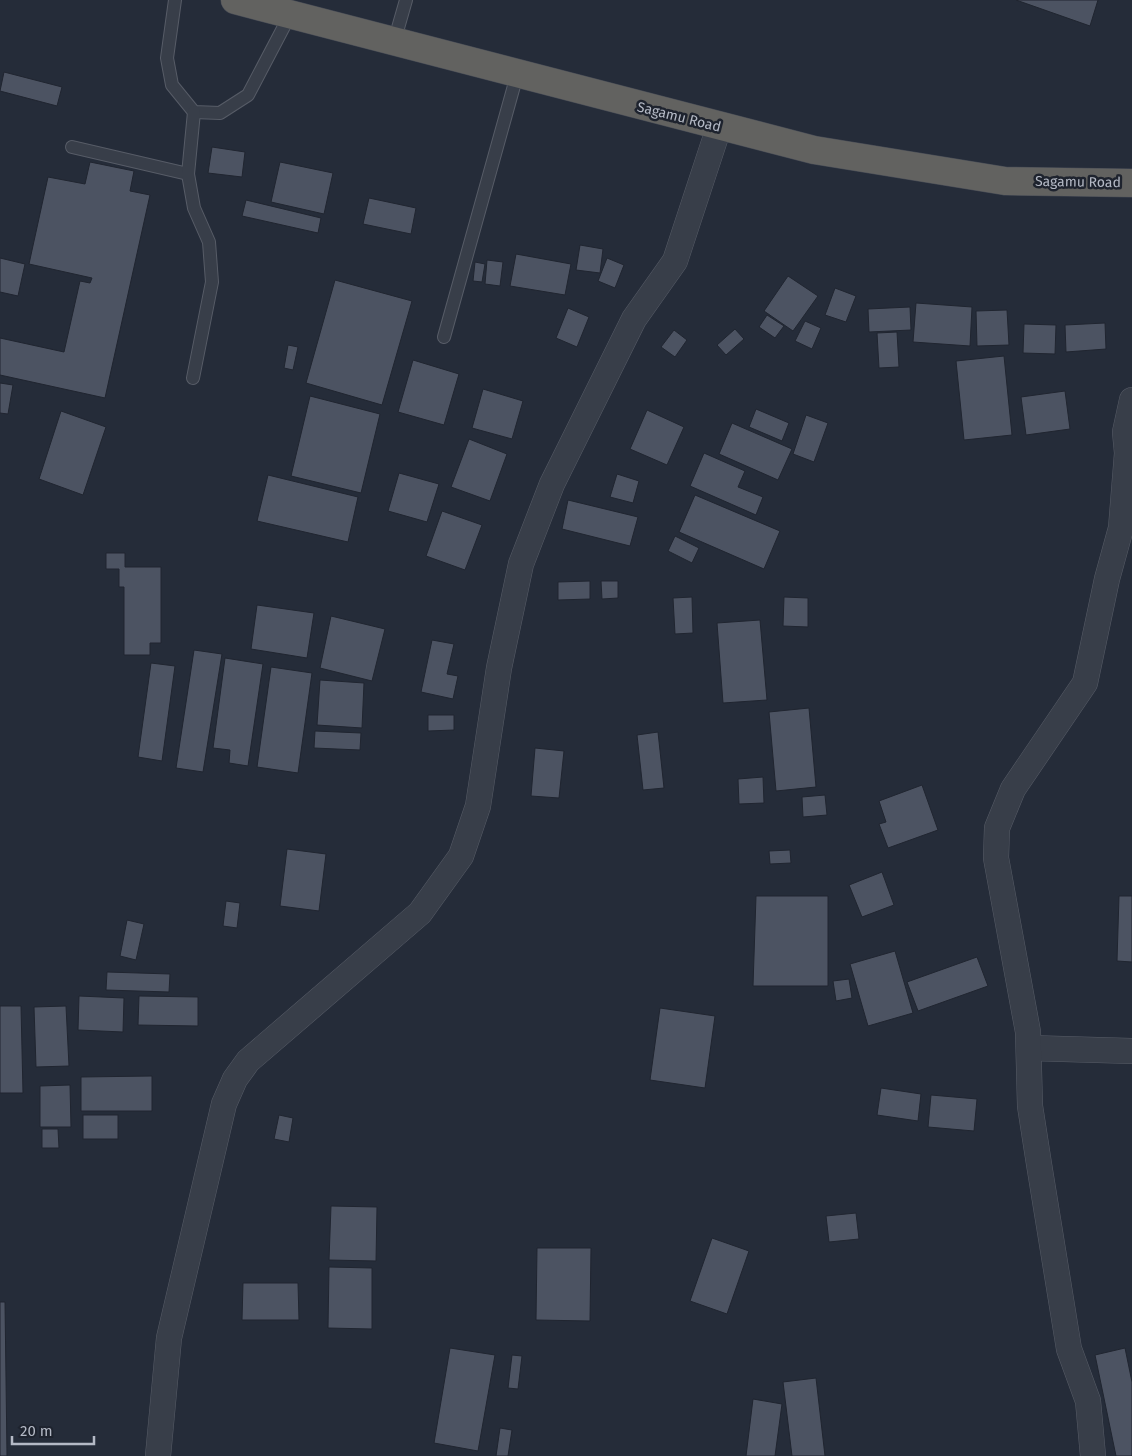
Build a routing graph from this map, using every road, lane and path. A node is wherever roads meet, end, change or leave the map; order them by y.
1 (175, 0) edge
2 (235, 0) edge
3 (406, 0) edge
4 (290, 14) junction
5 (394, 42) junction
6 (517, 75) junction
7 (194, 112) junction
8 (719, 127) junction
9 (72, 147) dead end
10 (188, 174) junction
11 (1132, 183) edge
12 (444, 336) dead end
13 (193, 378) dead end
14 (1132, 400) edge
15 (1029, 1048) junction
16 (1132, 1051) edge
17 (158, 1456) edge
18 (1092, 1456) edge

1 - 7 lane
2 - 4 highway, Sagamu Road
3 - 5 lane
4 - 5 highway, Sagamu Road
4 - 7 lane
5 - 6 highway, Sagamu Road
6 - 8 highway, Sagamu Road
6 - 12 lane
7 - 10 lane
8 - 11 highway, Sagamu Road
8 - 17 street
9 - 10 lane
10 - 13 lane
14 - 15 street
15 - 16 street
15 - 18 street

